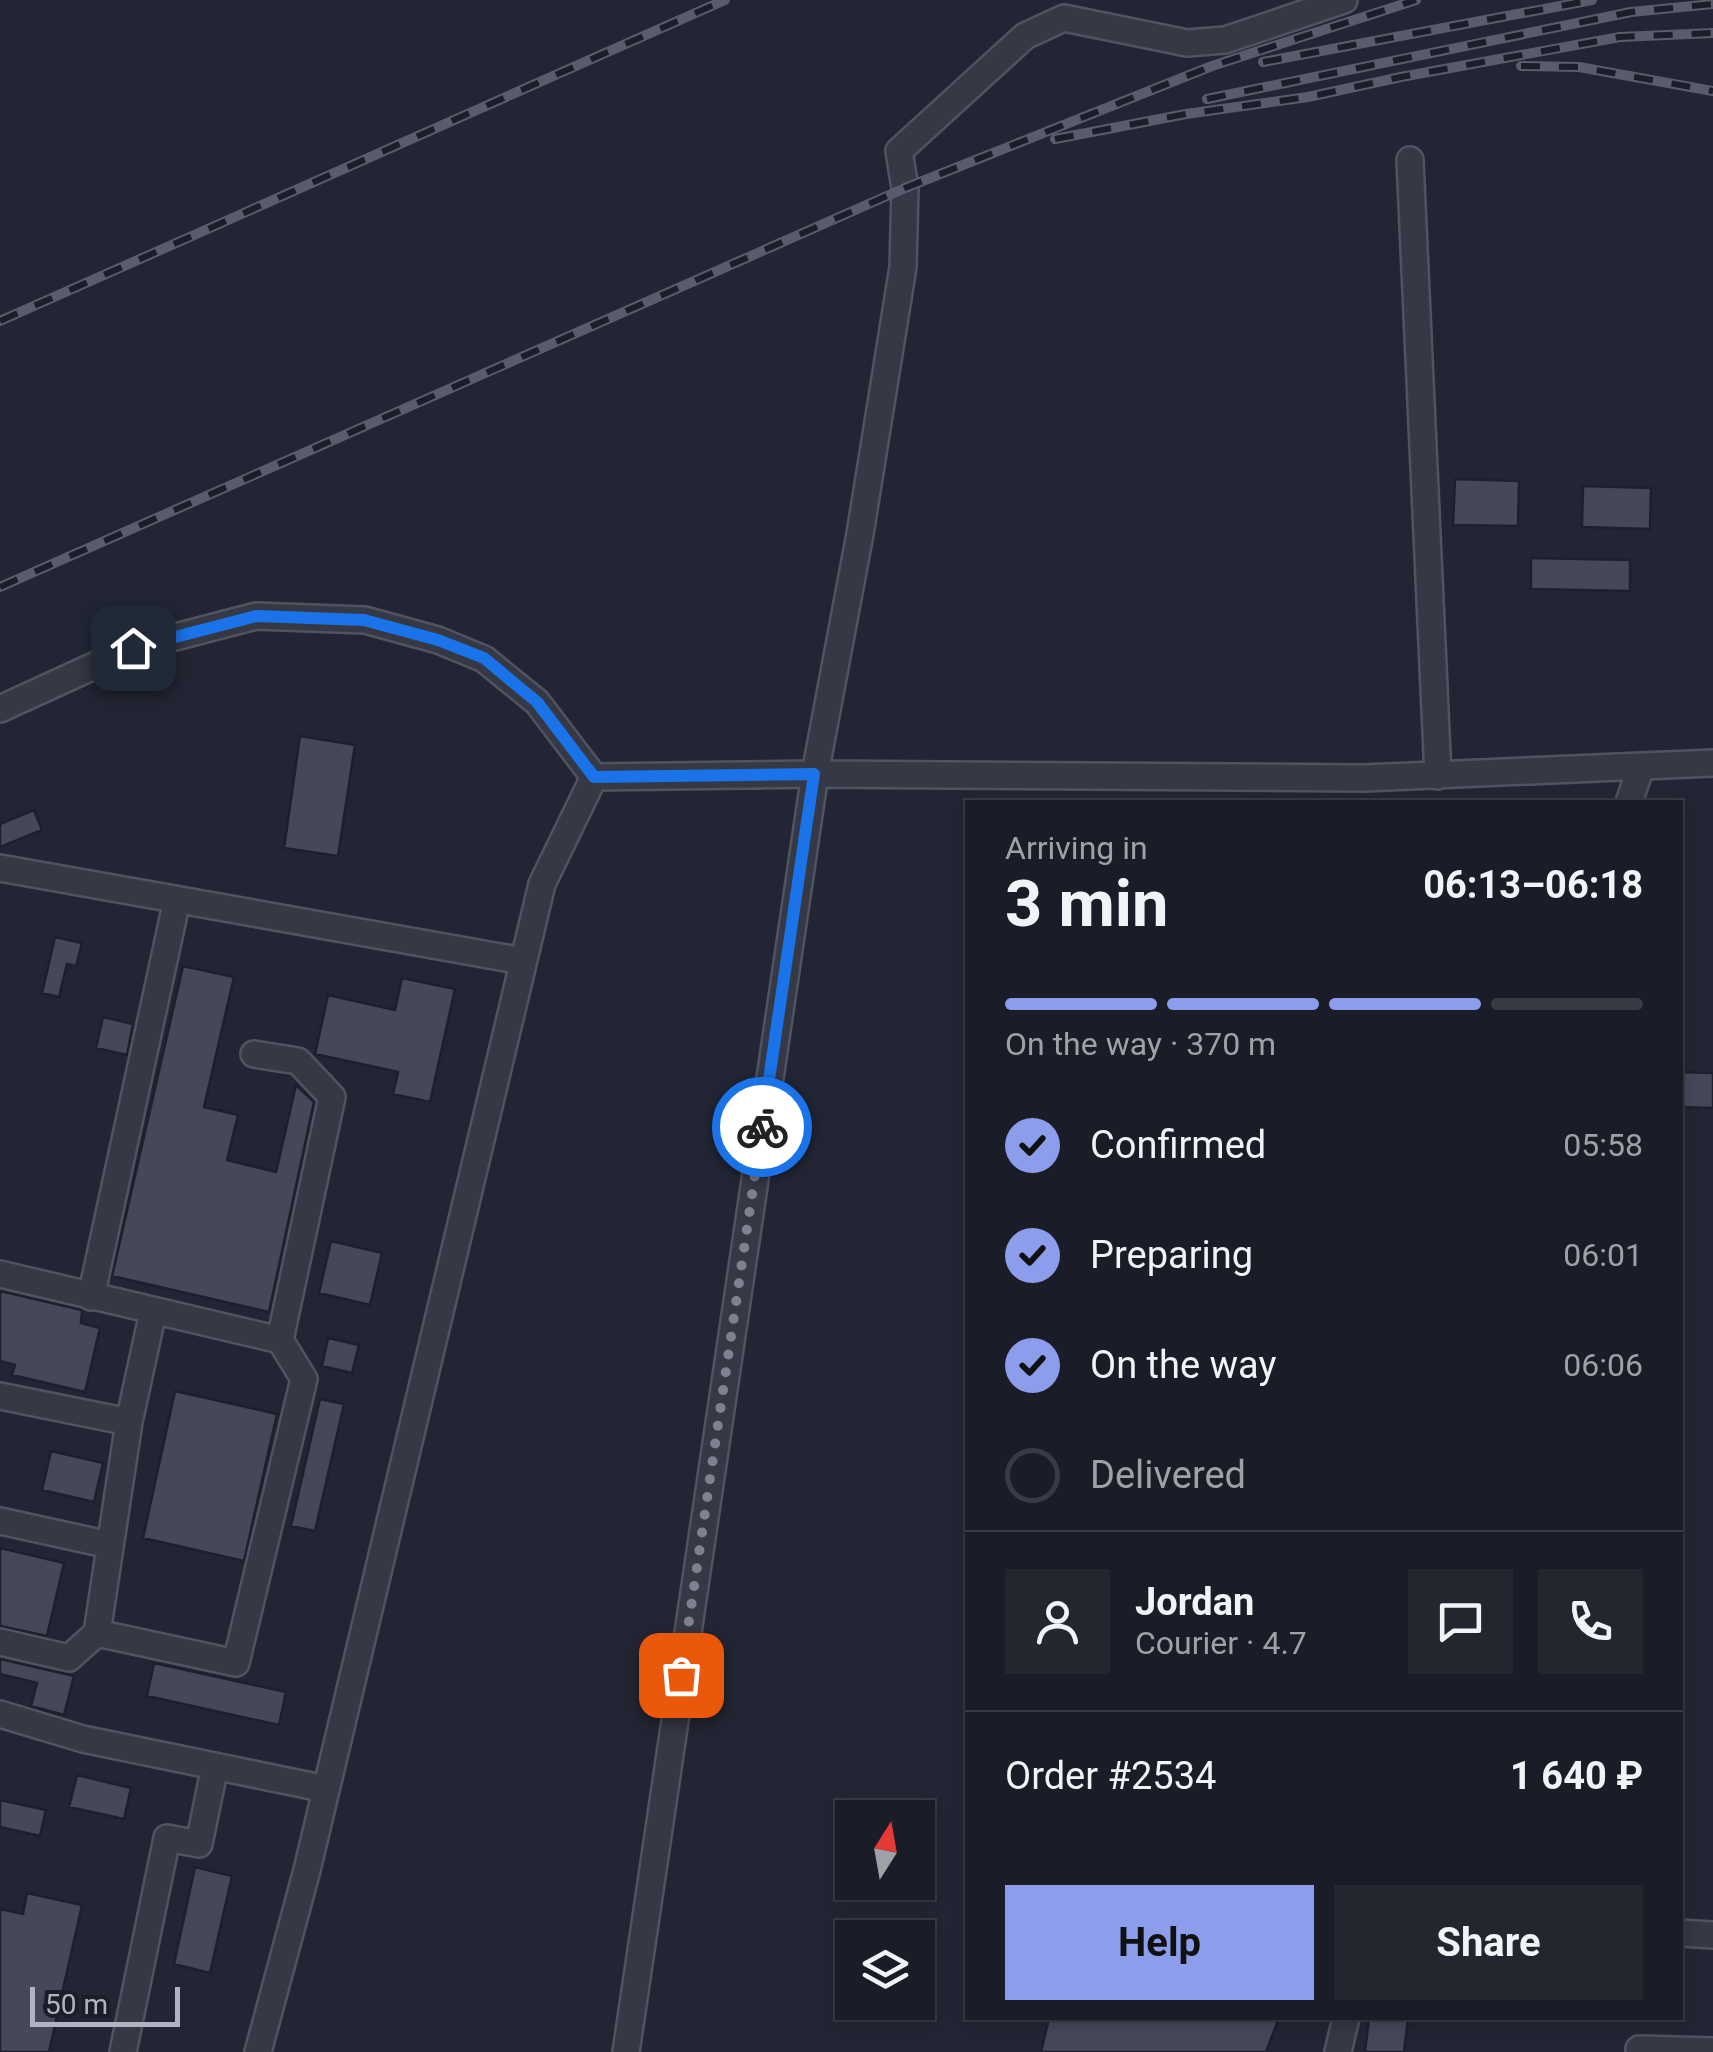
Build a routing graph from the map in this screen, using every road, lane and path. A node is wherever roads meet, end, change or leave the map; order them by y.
1 (1344, 0) edge
2 (1410, 160) dead end
3 (0, 710) edge
4 (1713, 763) edge
5 (1641, 766) junction
6 (814, 774) junction
7 (1438, 776) junction
8 (594, 777) junction
9 (1364, 790) edge
10 (1630, 800) edge
11 (0, 868) edge
12 (177, 900) junction
13 (524, 961) junction
14 (254, 1054) dead end
15 (0, 1274) edge
16 (91, 1297) junction
17 (153, 1312) junction
18 (280, 1340) junction
19 (0, 1396) edge
20 (129, 1422) junction
21 (0, 1521) edge
22 (110, 1545) junction
23 (98, 1633) junction
24 (0, 1642) edge
25 (0, 1714) edge
26 (215, 1766) junction
27 (326, 1790) junction
28 (1683, 1933) edge
29 (1713, 1935) edge
30 (1346, 2020) edge
31 (1713, 2051) edge
32 (123, 2052) edge
33 (258, 2052) edge
34 (626, 2052) edge
35 (1338, 2052) edge
36 (1639, 2052) edge

1 - 6 street
2 - 7 street
3 - 8 street
4 - 5 street
5 - 7 street
5 - 10 street
6 - 8 street
6 - 9 street
6 - 34 street
7 - 9 street
8 - 13 street
11 - 12 street
12 - 13 street
12 - 16 street
13 - 27 street
14 - 18 street
15 - 16 street
16 - 17 street
17 - 18 street
17 - 20 street
18 - 23 street
19 - 20 street
20 - 22 street
21 - 22 street
22 - 23 street
23 - 24 street
25 - 26 street
26 - 27 street
26 - 32 street
27 - 33 street
28 - 29 street
30 - 35 street
31 - 36 street

